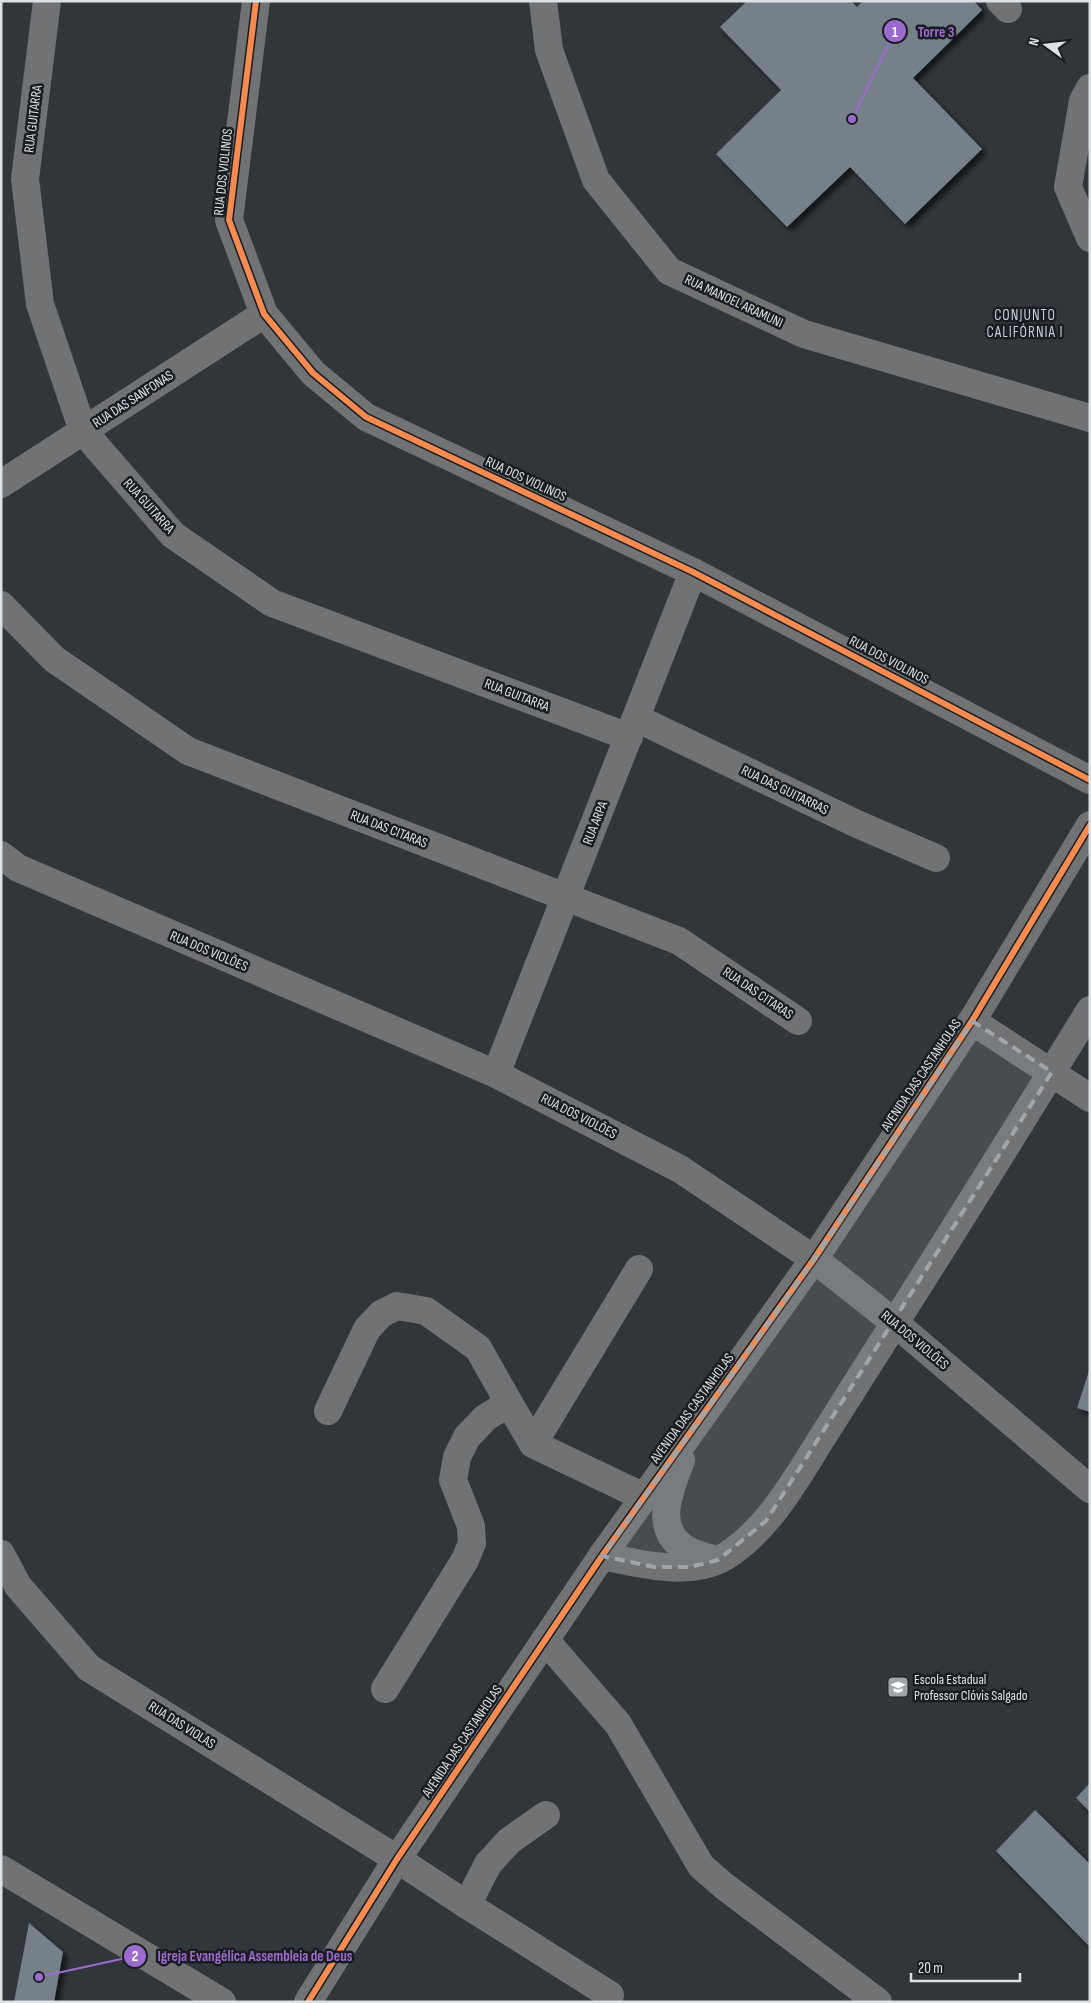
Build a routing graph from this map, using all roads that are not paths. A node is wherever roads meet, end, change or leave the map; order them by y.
1 (47, 1) edge
2 (256, 1) edge
3 (543, 1) edge
4 (1090, 88) edge
5 (1090, 238) edge
6 (264, 314) junction
7 (1090, 418) edge
8 (83, 431) junction
9 (1, 484) edge
10 (693, 572) junction
11 (1, 605) edge
12 (632, 727) junction
13 (1090, 780) edge
14 (1090, 825) edge
15 (1, 855) edge
16 (936, 858) dead end
17 (566, 896) junction
18 (1090, 1010) edge
19 (798, 1021) dead end
20 (972, 1021) junction
21 (1052, 1072) junction
22 (496, 1074) junction
23 (1090, 1098) edge
24 (814, 1259) junction
25 (639, 1269) dead end
26 (895, 1323) junction
27 (509, 1403) junction
28 (328, 1411) dead end
29 (694, 1426) junction
30 (533, 1444) junction
31 (1090, 1489) edge
32 (644, 1497) junction
33 (1, 1554) edge
34 (602, 1556) junction
35 (718, 1560) junction
36 (546, 1640) junction
37 (385, 1689) dead end
38 (546, 1815) dead end
39 (397, 1859) junction
40 (1, 1869) edge
41 (467, 1906) junction
42 (610, 1995) dead end
43 (222, 2002) edge
44 (308, 2002) edge
45 (878, 2002) edge

1 - 8 street, RUA GUITARRA
2 - 6 street, RUA DOS VIOLINOS
3 - 7 street, RUA MANOEL ARAMUNI
4 - 5 street
6 - 8 street, RUA DAS SANFONAS
6 - 10 street, RUA DOS VIOLINOS
8 - 9 street, RUA DAS SANFONAS
8 - 12 street, RUA GUITARRA
10 - 12 street, RUA ARPA
10 - 13 street, RUA DOS VIOLINOS
11 - 17 street, RUA DAS CITARAS
12 - 16 street, RUA DAS GUITARRAS
12 - 17 street, RUA ARPA
14 - 20 street, AVENIDA DAS CASTANHOLAS
15 - 22 street, RUA DOS VIOLÕES
17 - 19 street, RUA DAS CITARAS
17 - 22 street, RUA ARPA
18 - 21 street
20 - 21 street
20 - 24 street, AVENIDA DAS CASTANHOLAS
21 - 23 street
21 - 26 street
22 - 24 street, RUA DOS VIOLÕES
24 - 26 street, RUA DOS VIOLÕES
24 - 29 street, AVENIDA DAS CASTANHOLAS
25 - 30 street
26 - 31 street, RUA DOS VIOLÕES
26 - 35 street
27 - 28 street
27 - 30 street
27 - 37 street
29 - 32 street, AVENIDA DAS CASTANHOLAS
29 - 35 street
30 - 32 street
32 - 34 street, AVENIDA DAS CASTANHOLAS
33 - 39 street, RUA DAS VIOLAS
34 - 35 street
34 - 36 street, AVENIDA DAS CASTANHOLAS
36 - 39 street, AVENIDA DAS CASTANHOLAS
36 - 45 street
38 - 41 street
39 - 41 street, RUA DAS VIOLAS
39 - 44 street, AVENIDA DAS CASTANHOLAS
40 - 43 street
41 - 42 street, RUA DAS VIOLAS

